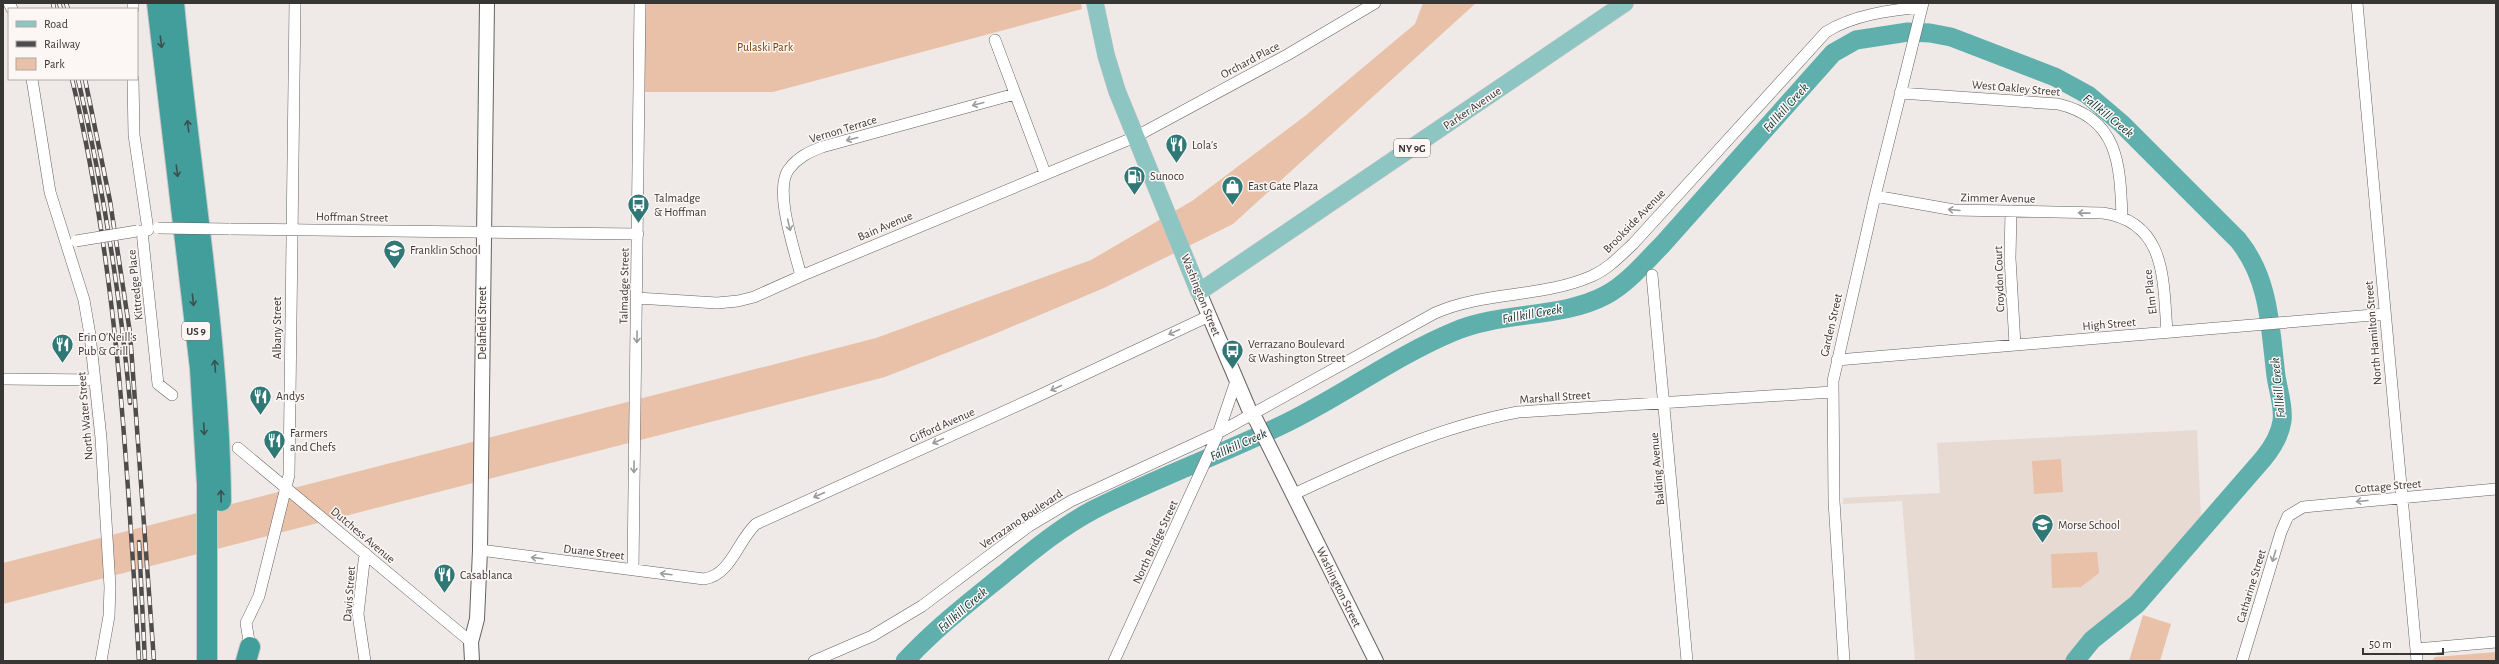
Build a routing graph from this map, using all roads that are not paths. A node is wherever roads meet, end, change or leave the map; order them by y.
1 (157, 3) edge
2 (174, 3) edge
3 (296, 3) edge
4 (487, 3) edge
5 (640, 3) edge
6 (1095, 3) edge
7 (1375, 3) edge
8 (1625, 3) edge
9 (2358, 3) edge
10 (1922, 5) edge
11 (995, 40) dead end
12 (32, 80) edge
13 (133, 80) edge
14 (1900, 93) junction
15 (1015, 94) junction
16 (1135, 137) junction
17 (1045, 173) junction
18 (1875, 196) junction
19 (2011, 212) junction
20 (2122, 216) junction
21 (291, 229) junction
22 (146, 230) junction
23 (483, 233) junction
24 (638, 234) junction
25 (71, 242) junction
26 (1652, 275) dead end
27 (800, 276) junction
28 (1199, 292) junction
29 (637, 298) junction
30 (2384, 314) junction
31 (1209, 316) junction
32 (2167, 332) junction
33 (2015, 345) junction
34 (1837, 360) junction
35 (3, 379) edge
36 (95, 380) junction
37 (1236, 381) junction
38 (1832, 392) junction
39 (172, 395) dead end
40 (1664, 403) junction
41 (1254, 417) junction
42 (1218, 433) junction
43 (238, 448) dead end
44 (286, 487) junction
45 (2496, 489) edge
46 (1294, 494) junction
47 (2401, 498) junction
48 (2287, 520) joint
49 (480, 550) junction
50 (365, 553) junction
51 (633, 570) junction
52 (704, 579) joint
53 (471, 642) junction
54 (2496, 642) edge
55 (2416, 649) junction
56 (248, 654) edge
57 (101, 661) edge
58 (207, 661) edge
59 (221, 661) edge
60 (365, 661) edge
61 (472, 661) edge
62 (814, 661) edge
63 (1114, 661) edge
64 (1376, 661) edge
65 (1688, 661) edge
66 (1844, 661) edge
67 (2242, 661) edge
68 (2417, 661) edge

1 -> 58 highway, US 9
59 -> 2 highway, US 9
3 - 21 street, Albany Street
4 - 23 street, Delafield Street
5 - 24 street, Talmadge Street
6 - 16 main road, Washington Street
7 - 16 street, Orchard Place
8 - 28 main road, Parker Avenue / NY 9G
9 - 30 street, North Hamilton Street
10 - 14 street, Garden Street
10 - 41 street, Brookside Avenue
11 - 15 street
12 - 25 street, North Water Street
13 - 22 street, Kittredge Place
14 - 18 street, Garden Street
14 - 20 street, West Oakley Street
15 - 17 street
15 -> 27 street, Vernon Terrace
16 - 17 street, Bain Avenue
16 - 28 main road, Washington Street
17 - 27 street, Bain Avenue
19 -> 18 street, Zimmer Avenue
18 - 34 street, Garden Street
20 -> 19 street, Zimmer Avenue
19 - 33 street, Croydon Court
20 - 32 street, Elm Place
21 - 22 street, Hoffman Street, bridge
21 - 23 street, Hoffman Street
21 - 44 street, Albany Street
22 - 25 street, Hoffman Street, bridge
22 - 39 street, Kittredge Place
23 - 24 street, Hoffman Street
23 - 49 street, Delafield Street
24 - 29 street, Talmadge Street
25 - 36 street, North Water Street
26 - 40 street, Balding Avenue
27 - 29 street, Bain Avenue
28 - 31 street, Washington Street
29 -> 51 street, Talmadge Street
30 - 32 street, High Street
30 - 47 street, North Hamilton Street
31 - 37 street, Washington Street
31 -> 52 street, Gifford Avenue
32 - 33 street, High Street
33 - 34 street, High Street
34 - 38 street, Garden Street
35 - 36 street
36 - 57 street, North Water Street
37 - 41 street, Washington Street
37 - 42 street, North Bridge Street
38 - 40 street, Marshall Street
38 - 66 street, Garden Street
40 - 46 street, Marshall Street
40 - 65 street, Balding Avenue
41 - 42 street, Verrazano Boulevard
41 - 46 street, Washington Street
42 - 62 street, Verrazano Boulevard
42 - 63 street, North Bridge Street
43 - 44 street, Dutchess Avenue
44 - 50 street, Dutchess Avenue
44 - 56 street, Albany Street
45 - 47 street, Cottage Street
46 - 64 street, Washington Street
47 -> 48 street, Cottage Street
47 - 55 street, North Hamilton Street
48 -> 67 street, Catharine Street
51 -> 49 street, Duane Street
49 - 53 street, Delafield Street
50 - 53 street, Dutchess Avenue
50 - 60 street, Davis Street
52 -> 51 street, Duane Street
53 - 61 street, Delafield Street
54 - 55 street
55 - 68 street, North Hamilton Street

